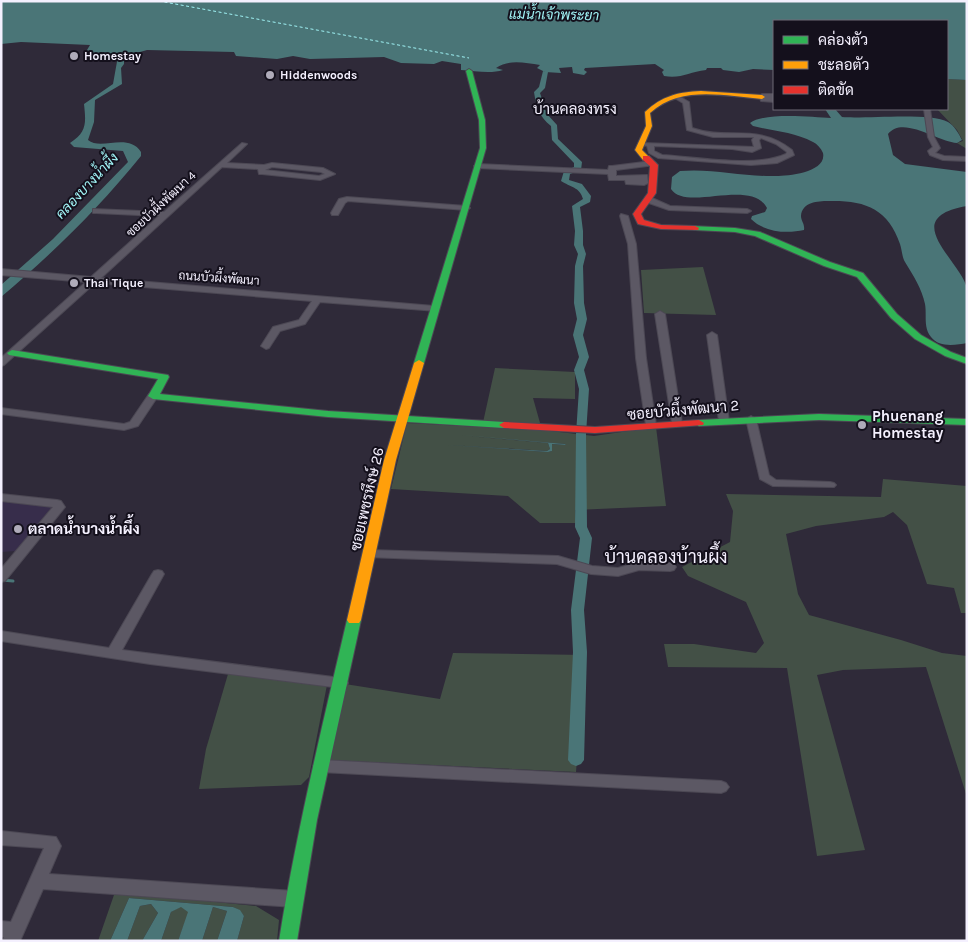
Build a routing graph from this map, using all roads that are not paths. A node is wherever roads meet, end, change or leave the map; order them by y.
1 (469, 71) dead end
2 (675, 96) junction
3 (772, 98) edge
4 (928, 112) edge
5 (759, 136) junction
6 (244, 144) dead end
7 (645, 144) junction
8 (967, 158) edge
9 (652, 163) junction
10 (220, 165) junction
11 (478, 166) junction
12 (264, 167) junction
13 (612, 172) junction
14 (629, 179) dead end
15 (649, 200) junction
16 (466, 208) junction
17 (748, 211) dead end
18 (96, 212) dead end
19 (335, 213) dead end
20 (166, 214) junction
21 (624, 216) dead end
22 (1, 272) edge
23 (94, 281) junction
24 (318, 299) junction
25 (434, 309) junction
26 (660, 314) dead end
27 (712, 335) dead end
28 (266, 346) dead end
29 (12, 353) junction
30 (967, 361) edge
31 (1, 363) edge
32 (153, 396) junction
33 (1, 411) edge
34 (751, 419) junction
35 (402, 420) junction
36 (724, 421) junction
37 (967, 422) edge
38 (677, 424) junction
39 (651, 425) junction
40 (830, 485) dead end
41 (1, 497) edge
42 (370, 554) junction
43 (670, 567) dead end
44 (158, 574) dead end
45 (2, 578) edge
46 (1, 636) edge
47 (113, 653) junction
48 (340, 683) junction
49 (321, 766) junction
50 (721, 787) dead end
51 (1, 838) edge
52 (38, 882) junction
53 (294, 900) junction
54 (9, 933) edge
55 (288, 941) edge

1 - 11 street, ซอยเพชรหึงษ์ 26
2 - 3 street
2 - 5 street
2 - 7 street
4 - 8 street
5 - 7 street
5 - 7 street
6 - 10 street, ซอยบัวผึ้งพัฒนา 4
7 - 9 street
9 - 13 street
9 - 15 street
10 - 12 street
10 - 20 street, ซอยบัวผึ้งพัฒนา 4
11 - 13 street
11 - 16 street, ซอยเพชรหึงษ์ 26
12 - 12 street
13 - 14 street
15 - 17 street
15 - 30 street
16 - 19 street
16 - 25 street, ซอยเพชรหึงษ์ 26
18 - 20 street
20 - 23 street, ซอยบัวผึ้งพัฒนา 4
21 - 39 street
22 - 23 street, ถนนบัวผึ้งพัฒนา
23 - 24 street, ถนนบัวผึ้งพัฒนา
23 - 29 street, ซอยบัวผึ้งพัฒนา 4
24 - 25 street, ถนนบัวผึ้งพัฒนา
24 - 28 street
25 - 35 street, ซอยเพชรหึงษ์ 26
26 - 38 street
27 - 36 street
29 - 31 street, ซอยบัวผึ้งพัฒนา 4
29 - 32 street
32 - 33 street
32 - 35 street, ซอยบัวผึ้งพัฒนา 2
34 - 36 street, ซอยบัวผึ้งพัฒนา 2
34 - 37 street, ซอยบัวผึ้งพัฒนา 2
34 - 40 street
35 - 39 street, ซอยบัวผึ้งพัฒนา 2
35 - 42 street, ซอยเพชรหึงษ์ 26
36 - 38 street, ซอยบัวผึ้งพัฒนา 2
38 - 39 street, ซอยบัวผึ้งพัฒนา 2
41 - 45 street
42 - 43 street
42 - 48 street, ซอยเพชรหึงษ์ 26
44 - 47 street
46 - 47 street
47 - 48 street
48 - 49 street, ซอยเพชรหึงษ์ 26
49 - 50 street
49 - 53 street, ซอยเพชรหึงษ์ 26
51 - 52 street
52 - 53 street
52 - 54 street
53 - 55 street, ซอยเพชรหึงษ์ 26

